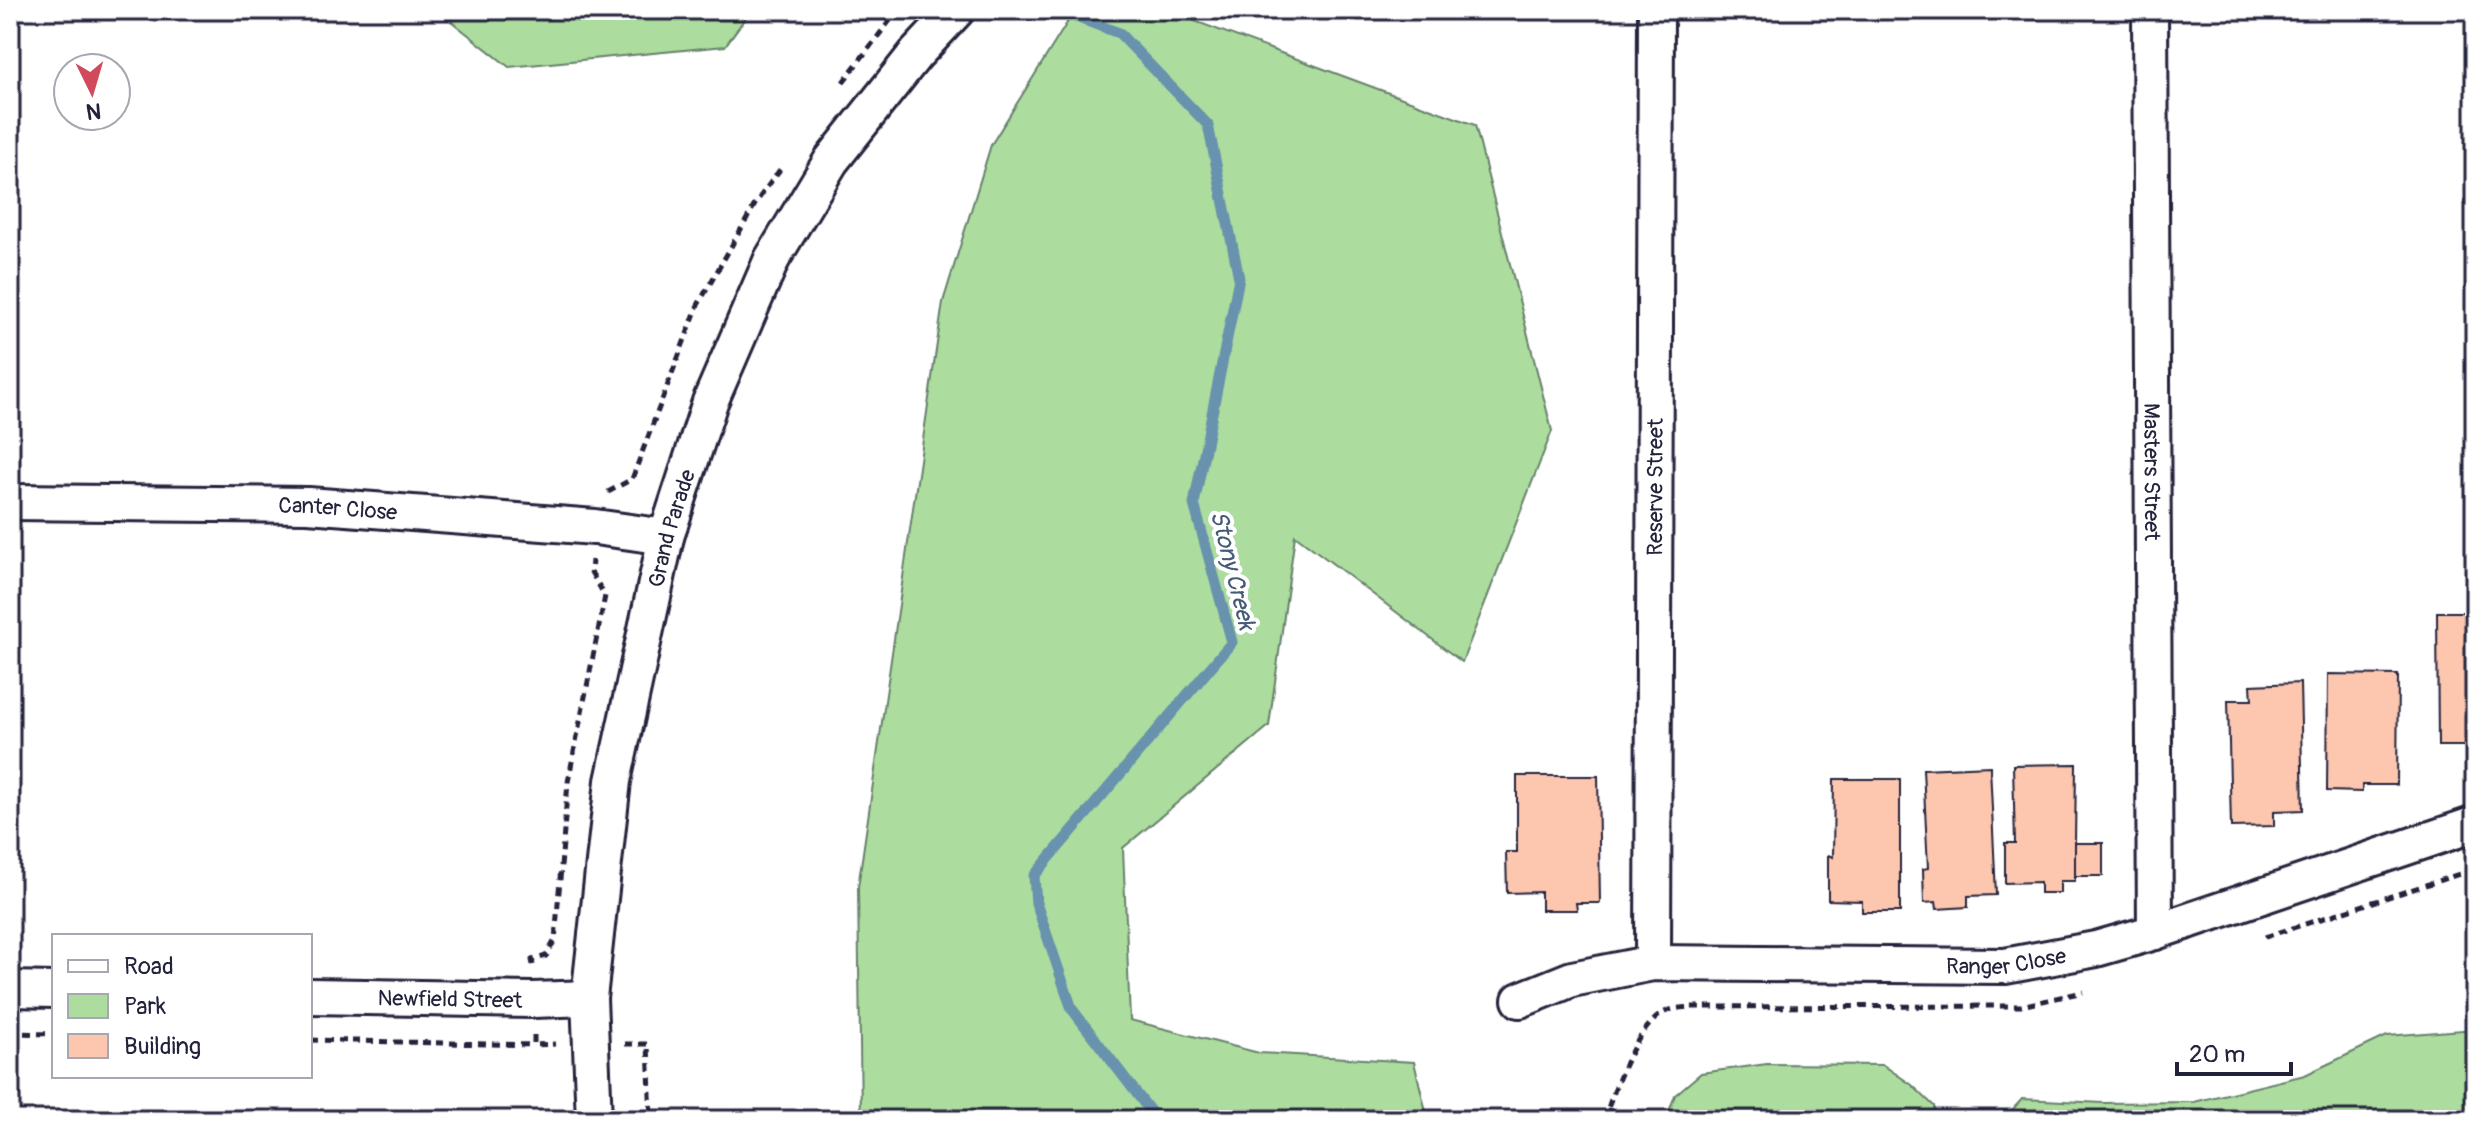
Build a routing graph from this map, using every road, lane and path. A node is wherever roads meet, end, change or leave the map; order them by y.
1 (957, 10) edge
2 (1656, 10) edge
3 (2150, 10) edge
4 (10, 502) edge
5 (666, 537) junction
6 (592, 564) dead end
7 (2475, 824) edge
8 (2155, 932) junction
9 (532, 960) dead end
10 (1653, 963) junction
11 (10, 989) edge
12 (52, 990) edge
13 (312, 996) edge
14 (589, 998) junction
15 (1520, 1000) dead end
16 (10, 1033) edge
17 (52, 1034) edge
18 (312, 1040) edge
19 (648, 1044) dead end
20 (534, 1045) dead end
21 (1607, 1110) dead end
22 (594, 1120) edge
23 (651, 1120) edge
24 (1638, 1120) edge

1 - 5 street, Grand Parade
2 - 10 street, Reserve Street
3 - 8 street, Masters Street
4 - 5 street, Canter Close
5 - 14 street, Grand Parade
6 - 9 path
7 - 8 street, Ranger Close
8 - 10 street, Ranger Close
10 - 15 street, Ranger Close
11 - 12 street
13 - 14 street, Newfield Street
14 - 22 street, Grand Parade
16 - 17 path
18 - 20 path
19 - 23 path
21 - 24 path

